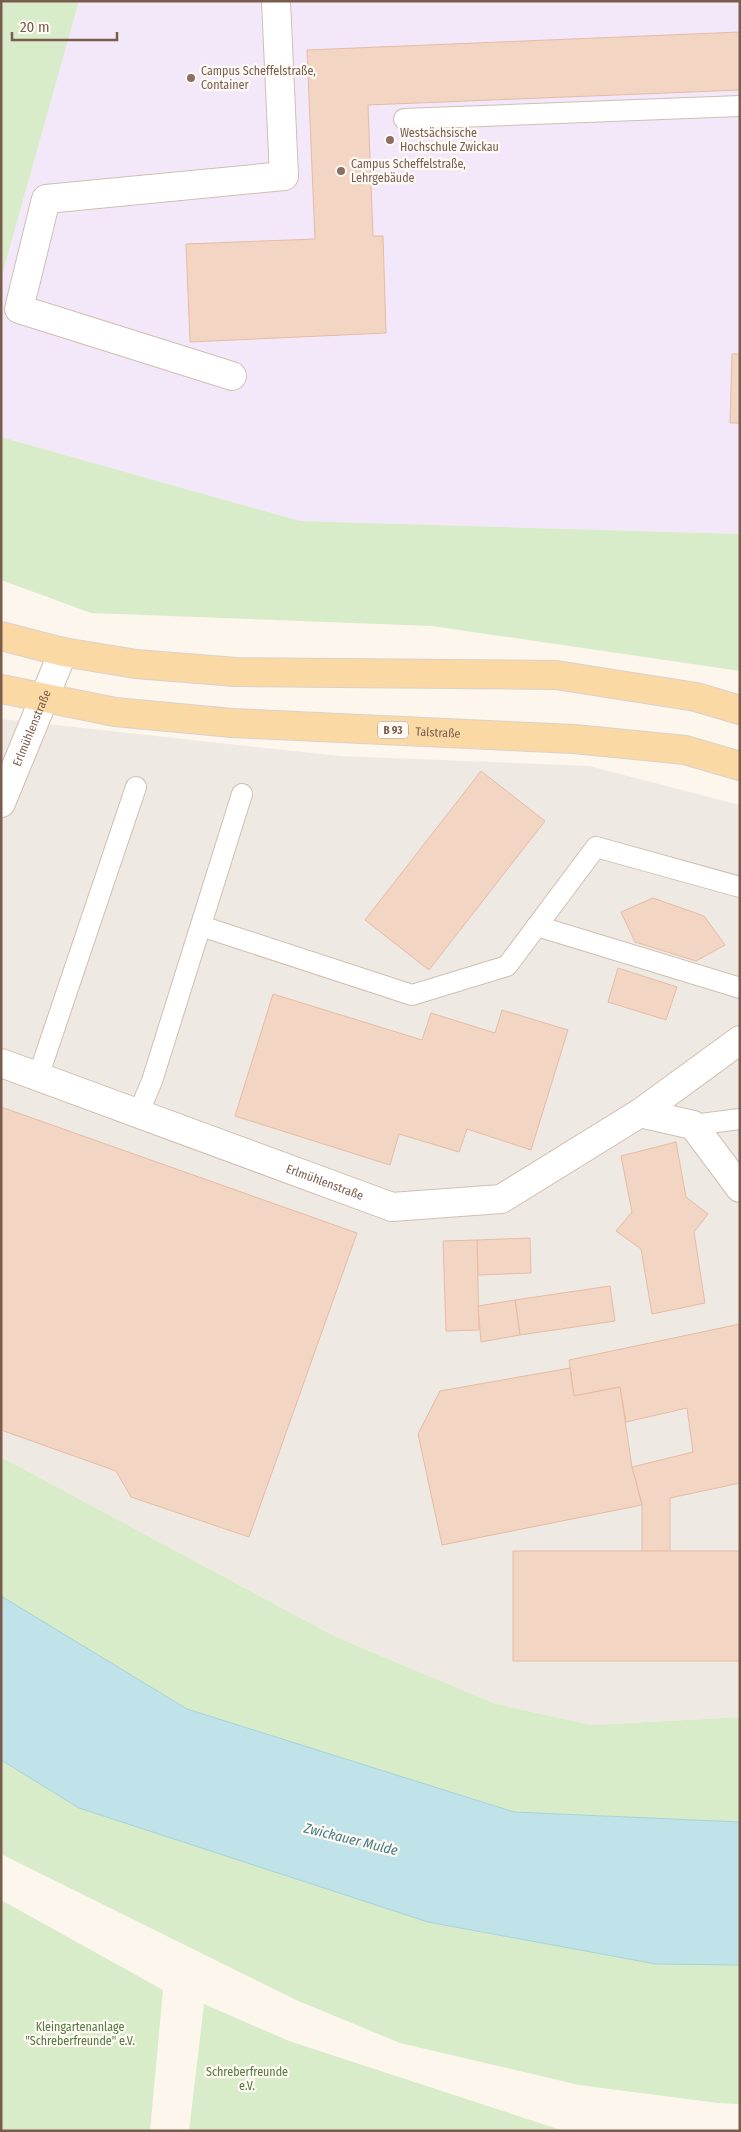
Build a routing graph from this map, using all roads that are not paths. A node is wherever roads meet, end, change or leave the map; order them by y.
1 (276, 1) edge
2 (740, 106) edge
3 (404, 119) dead end
4 (232, 376) dead end
5 (1, 636) edge
6 (63, 652) junction
7 (1, 689) edge
8 (45, 699) junction
9 (740, 710) edge
10 (740, 766) edge
11 (136, 787) dead end
12 (242, 794) dead end
13 (1, 803) edge
14 (740, 887) edge
15 (201, 926) junction
16 (537, 926) junction
17 (740, 988) edge
18 (740, 1040) edge
19 (1, 1063) edge
20 (38, 1078) junction
21 (640, 1113) junction
22 (138, 1114) junction
23 (740, 1119) edge
24 (692, 1125) junction
25 (740, 1188) edge

1 - 4 street
2 - 3 lane
5 - 6 main road
6 - 8 street, Erlmühlenstraße
6 - 9 main road
7 - 8 main road, B 93
8 - 10 main road, Talstraße / B 93
8 - 13 street, Erlmühlenstraße
11 - 20 lane
12 - 15 lane
14 - 16 lane
15 - 16 lane
15 - 22 lane
16 - 17 lane
18 - 21 street, Erlmühlenstraße
19 - 20 street, Erlmühlenstraße
20 - 22 street, Erlmühlenstraße
21 - 22 street, Erlmühlenstraße
21 - 24 street
23 - 24 lane
24 - 25 street

